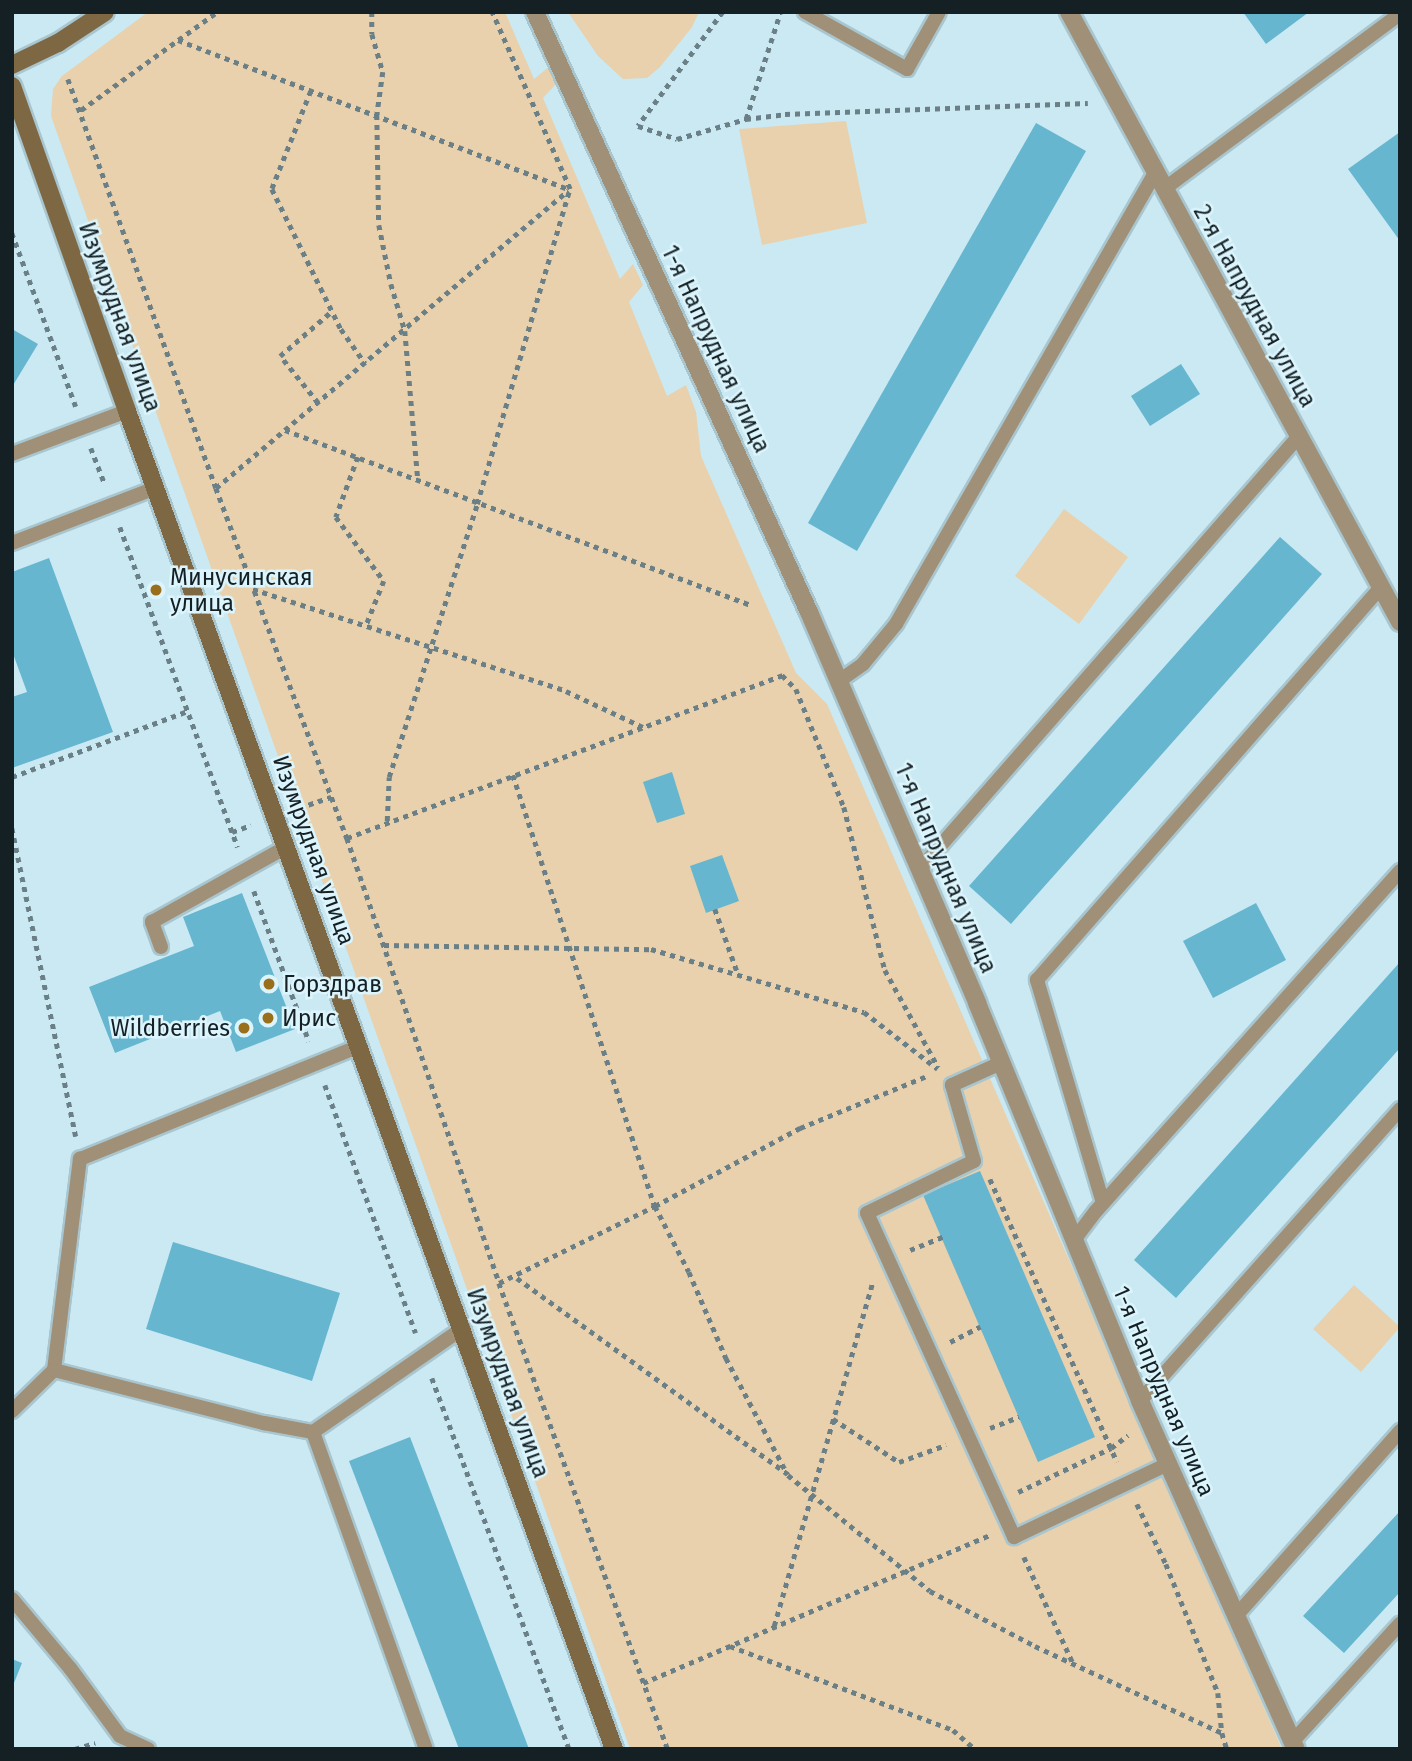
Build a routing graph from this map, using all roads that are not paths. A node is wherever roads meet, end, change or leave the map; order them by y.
1 (105, 12) edge
2 (535, 12) edge
3 (805, 12) edge
4 (939, 12) edge
5 (1069, 12) edge
6 (1399, 16) edge
7 (12, 65) edge
8 (12, 86) edge
9 (1155, 173) junction
10 (1164, 190) junction
11 (127, 411) junction
12 (1298, 437) junction
13 (12, 454) edge
14 (155, 488) junction
15 (12, 543) edge
16 (1381, 587) junction
17 (1400, 622) edge
18 (839, 681) junction
19 (286, 847) junction
20 (920, 869) junction
21 (1400, 871) edge
22 (161, 947) dead end
23 (360, 1046) junction
24 (1001, 1063) junction
25 (1400, 1109) edge
26 (1103, 1203) junction
27 (1074, 1240) junction
28 (463, 1328) junction
29 (54, 1370) junction
30 (1140, 1401) junction
31 (12, 1410) edge
32 (1400, 1431) edge
33 (313, 1432) junction
34 (1168, 1464) junction
35 (12, 1599) edge
36 (1235, 1617) junction
37 (1400, 1624) edge
38 (1295, 1745) edge
39 (148, 1749) edge
40 (426, 1749) edge
41 (614, 1749) edge

1 - 7 street
2 - 18 street, 1-я Напрудная улица
3 - 4 lane
5 - 9 street, 2-я Напрудная улица
6 - 10 lane
8 - 11 street, Изумрудная улица
9 - 10 street, 2-я Напрудная улица
9 - 18 lane
10 - 12 street, 2-я Напрудная улица
11 - 13 lane
11 - 14 street, Изумрудная улица
12 - 16 street, 2-я Напрудная улица
12 - 20 lane
14 - 15 lane
14 - 19 street, Изумрудная улица
16 - 17 street, 2-я Напрудная улица
16 - 26 lane
18 - 20 street, 1-я Напрудная улица
19 - 22 lane
19 - 23 street, Изумрудная улица
20 - 24 street, 1-я Напрудная улица
21 - 26 lane
23 - 28 street, Изумрудная улица
23 - 29 lane
24 - 27 street, 1-я Напрудная улица
24 - 34 lane
25 - 30 lane
26 - 27 lane
27 - 30 street, 1-я Напрудная улица
28 - 33 lane
28 - 41 street, Изумрудная улица
29 - 31 lane
29 - 33 lane
30 - 34 street, 1-я Напрудная улица
32 - 36 lane
33 - 40 lane
34 - 36 street, 1-я Напрудная улица
35 - 39 lane
36 - 38 street, 1-я Напрудная улица
37 - 38 lane

